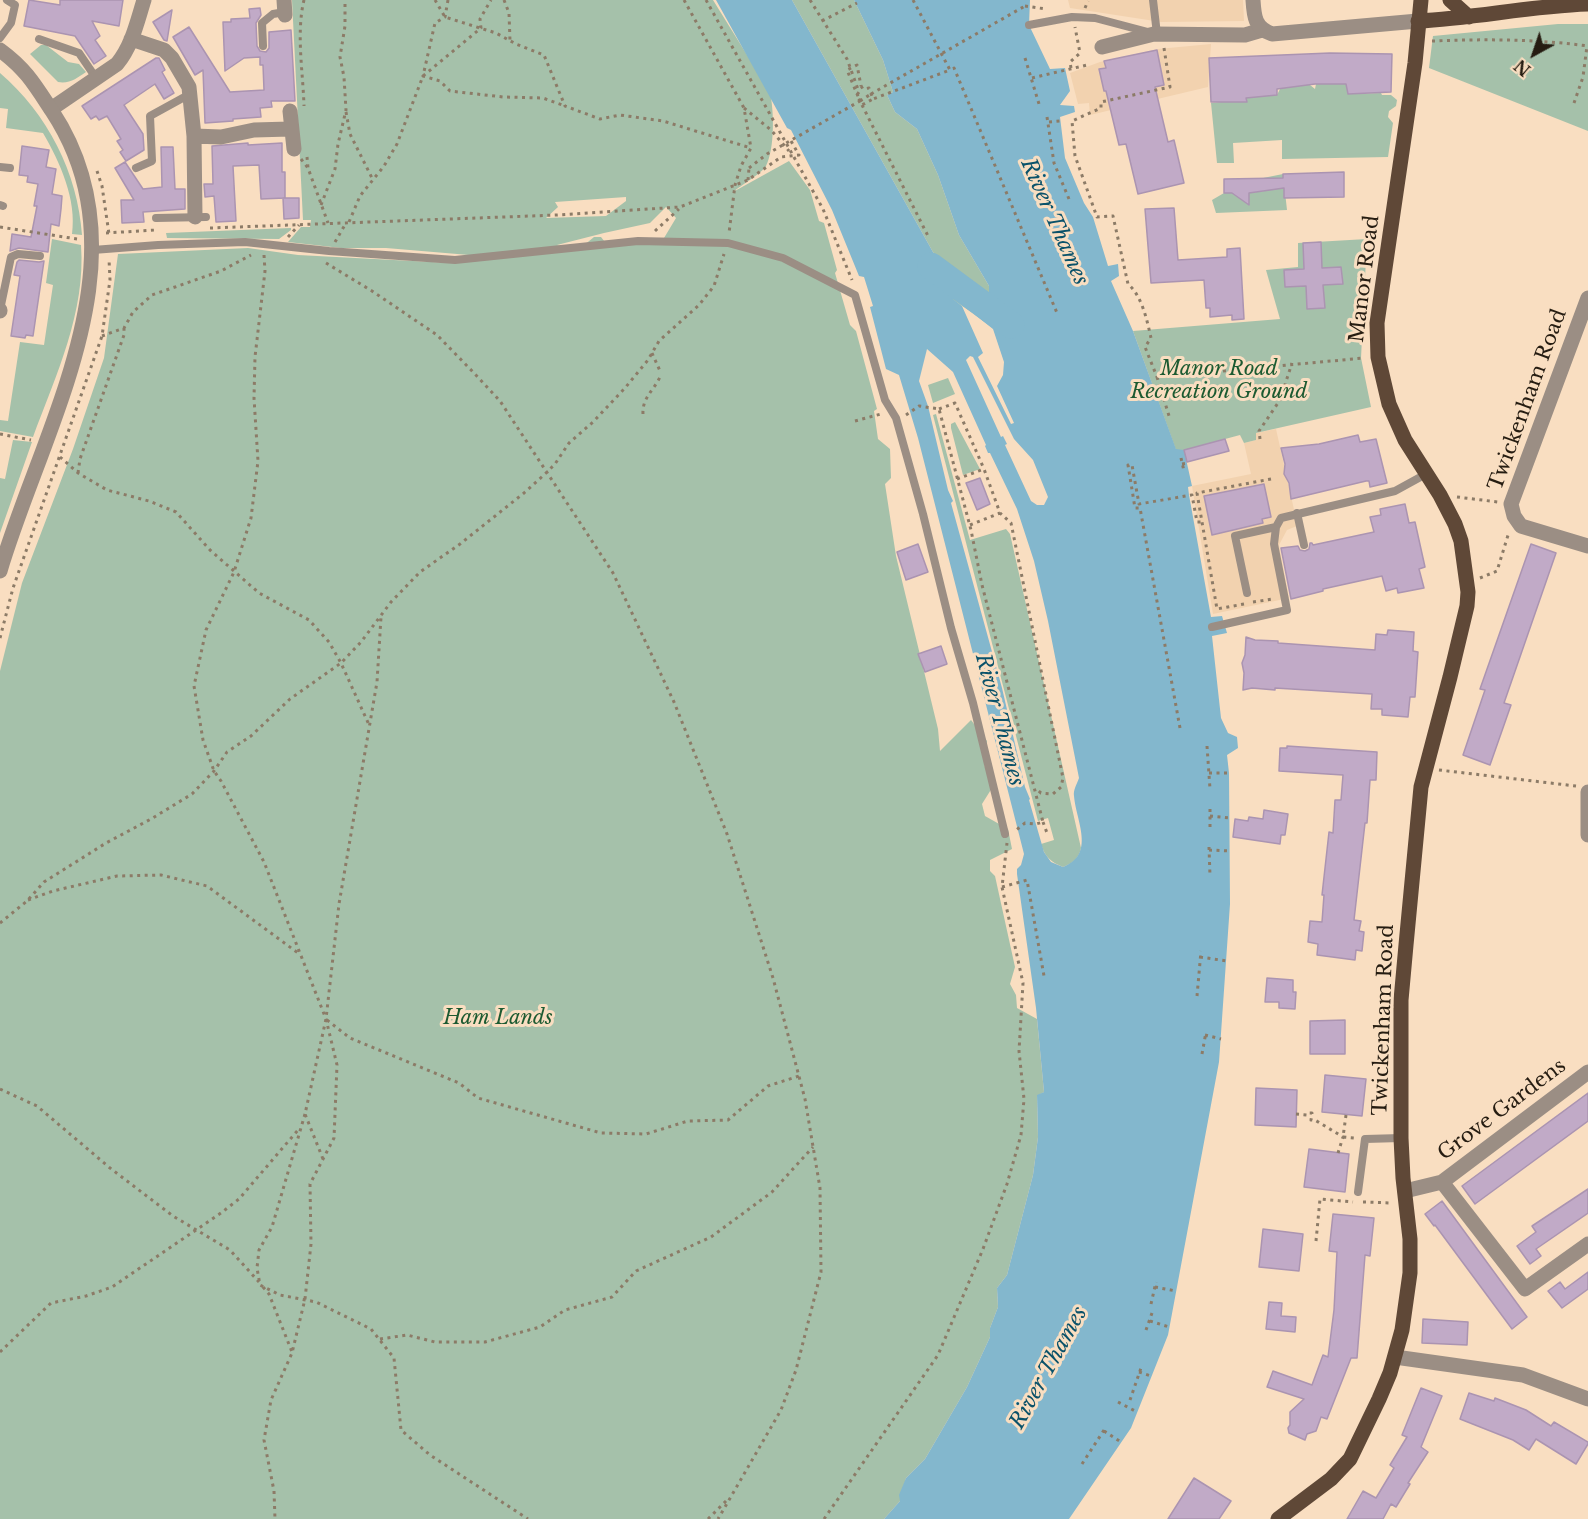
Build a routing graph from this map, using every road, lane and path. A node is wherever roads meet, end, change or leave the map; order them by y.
1 (7, 0) edge
2 (144, 0) edge
3 (304, 0) edge
4 (345, 0) edge
5 (435, 0) edge
6 (448, 0) edge
7 (491, 0) edge
8 (504, 0) edge
9 (684, 0) edge
10 (706, 0) edge
11 (810, 0) edge
12 (913, 0) edge
13 (1153, 0) edge
14 (1252, 0) edge
15 (1421, 0) edge
16 (1450, 0) edge
17 (857, 3) dead end
18 (1549, 3) edge
19 (1588, 4) edge
20 (1025, 6) dead end
21 (285, 9) edge
22 (445, 17) junction
23 (1072, 17) junction
24 (1469, 17) junction
25 (822, 21) junction
26 (1418, 21) junction
27 (1029, 25) dead end
28 (481, 28) junction
29 (1262, 30) junction
30 (1158, 34) junction
31 (0, 38) edge
32 (39, 39) dead end
33 (131, 39) junction
34 (1430, 40) dead end
35 (510, 41) junction
36 (263, 46) dead end
37 (1588, 46) edge
38 (1102, 47) dead end
39 (0, 50) edge
40 (1025, 58) dead end
41 (1087, 65) dead end
42 (1071, 68) junction
43 (950, 70) junction
44 (423, 75) junction
45 (96, 78) junction
46 (1032, 78) junction
47 (190, 94) junction
48 (871, 94) junction
49 (873, 99) junction
50 (861, 103) junction
51 (1574, 103) dead end
52 (1039, 104) dead end
53 (565, 106) junction
54 (744, 108) junction
55 (51, 109) junction
56 (297, 110) joint
57 (346, 110) junction
58 (1047, 117) dead end
59 (1060, 121) dead end
60 (1048, 122) junction
61 (290, 129) junction
62 (194, 136) junction
63 (791, 141) junction
64 (751, 148) junction
65 (300, 152) junction
66 (794, 157) junction
67 (0, 167) edge
68 (10, 168) dead end
69 (136, 168) dead end
70 (308, 168) junction
71 (373, 178) junction
72 (748, 180) junction
73 (735, 185) junction
74 (1069, 199) dead end
75 (321, 205) junction
76 (680, 207) junction
77 (156, 218) dead end
78 (202, 221) junction
79 (328, 223) junction
80 (347, 223) junction
81 (0, 227) edge
82 (157, 230) dead end
83 (110, 232) dead end
84 (928, 236) dead end
85 (89, 240) junction
86 (638, 241) junction
87 (728, 243) junction
88 (265, 245) junction
89 (329, 251) junction
90 (40, 256) dead end
91 (317, 259) dead end
92 (855, 295) junction
93 (1588, 298) edge
94 (0, 311) edge
95 (1057, 313) dead end
96 (124, 328) junction
97 (102, 336) dead end
98 (652, 352) junction
99 (1378, 357) junction
100 (1292, 363) junction
101 (660, 371) dead end
102 (660, 377) dead end
103 (1157, 377) junction
104 (890, 409) junction
105 (939, 409) junction
106 (910, 413) dead end
107 (643, 414) dead end
108 (1170, 419) dead end
109 (855, 422) dead end
110 (0, 434) edge
111 (1260, 439) dead end
112 (46, 447) junction
113 (1181, 458) dead end
114 (1189, 463) dead end
115 (1182, 464) junction
116 (984, 470) junction
117 (1184, 471) dead end
118 (78, 473) junction
119 (546, 473) junction
120 (1426, 474) junction
121 (957, 480) junction
122 (1440, 495) junction
123 (1513, 510) junction
124 (1000, 513) junction
125 (1297, 513) junction
126 (1202, 522) dead end
127 (1455, 524) joint
128 (970, 525) junction
129 (1276, 527) junction
130 (1304, 545) dead end
131 (1588, 546) edge
132 (0, 571) edge
133 (234, 572) junction
134 (1467, 584) junction
135 (1248, 593) dead end
136 (381, 616) junction
137 (1212, 627) dead end
138 (341, 663) junction
139 (370, 727) junction
140 (1180, 728) dead end
141 (1207, 746) dead end
142 (1427, 768) junction
143 (214, 771) junction
144 (1209, 773) junction
145 (1229, 773) dead end
146 (1034, 788) junction
147 (1210, 789) dead end
148 (1588, 793) edge
149 (1210, 806) dead end
150 (1210, 816) junction
151 (1230, 818) dead end
152 (1044, 822) junction
153 (1210, 827) dead end
154 (1018, 830) dead end
155 (1047, 833) dead end
156 (1005, 834) joint
157 (1588, 835) edge
158 (1230, 851) dead end
159 (1210, 876) dead end
160 (1002, 887) junction
161 (27, 901) junction
162 (0, 923) edge
163 (1201, 951) dead end
164 (299, 954) junction
165 (1200, 957) junction
166 (1227, 961) dead end
167 (1044, 976) dead end
168 (1197, 996) dead end
169 (326, 1018) junction
170 (1221, 1039) dead end
171 (1202, 1054) dead end
172 (1588, 1072) edge
173 (799, 1076) junction
174 (0, 1089) edge
175 (305, 1114) junction
176 (1296, 1114) dead end
177 (1346, 1115) dead end
178 (299, 1129) junction
179 (1343, 1137) junction
180 (1401, 1138) junction
181 (1365, 1140) junction
182 (813, 1147) junction
183 (1338, 1153) dead end
184 (323, 1159) junction
185 (1442, 1182) junction
186 (1358, 1192) dead end
187 (1405, 1196) junction
188 (195, 1229) junction
189 (1316, 1241) dead end
190 (1588, 1244) edge
191 (1156, 1282) dead end
192 (261, 1284) junction
193 (1155, 1287) junction
194 (1176, 1291) dead end
195 (305, 1299) junction
196 (1151, 1304) dead end
197 (1152, 1313) dead end
198 (1149, 1321) junction
199 (1169, 1327) dead end
200 (1146, 1330) dead end
201 (380, 1339) junction
202 (0, 1352) edge
203 (292, 1353) junction
204 (1395, 1357) junction
205 (1151, 1376) dead end
206 (1588, 1399) edge
207 (1130, 1400) dead end
208 (1118, 1402) dead end
209 (1137, 1412) dead end
210 (1121, 1442) dead end
211 (1082, 1464) dead end
212 (728, 1499) junction
213 (274, 1519) edge
214 (528, 1519) edge
215 (708, 1519) edge
216 (718, 1519) edge
217 (824, 1519) edge
218 (1278, 1519) edge

1 - 31 lane
2 - 33 street
3 - 56 path
4 - 57 path
5 - 22 path
6 - 22 path
7 - 28 path
8 - 35 path
9 - 54 path
10 - 66 path
11 - 25 path
12 - 43 path
13 - 30 lane
14 - 29 street
15 - 26 main road, Manor Road
16 - 24 main road
17 - 25 path
18 - 19 main road
18 - 24 main road
20 - 48 path, bridge
21 - 36 lane
22 - 28 path
22 - 44 path
23 - 27 lane
23 - 30 lane
23 - 42 path
24 - 26 main road
25 - 50 path
26 - 29 street
26 - 99 main road, Manor Road
28 - 35 path
28 - 44 path
29 - 30 street
30 - 38 street
30 - 103 path
32 - 45 lane
33 - 45 street
33 - 47 street
34 - 37 path
35 - 53 path
37 - 51 path
39 - 55 street
40 - 46 path
41 - 42 path
42 - 46 path
43 - 49 path
43 - 95 path
44 - 53 path
44 - 71 path
45 - 55 street
46 - 52 path
47 - 62 street
47 - 69 lane
48 - 49 path
48 - 50 path, bridge
48 - 50 path, bridge
49 - 50 path
50 - 63 path, bridge
50 - 84 path
53 - 64 path
54 - 64 path
54 - 66 path
55 - 85 street
56 - 61 street
57 - 71 path
57 - 75 path
58 - 60 path
59 - 60 path
60 - 74 path
61 - 62 street
61 - 65 street
62 - 78 street
63 - 66 path
63 - 72 path, bridge
64 - 73 path
65 - 70 path
65 - 70 path
66 - 72 path
66 - 92 path
67 - 68 lane
70 - 75 path
71 - 80 path
72 - 73 path
73 - 76 path
73 - 87 path
75 - 79 path
76 - 80 path
76 - 86 path
77 - 78 lane
78 - 79 path
79 - 80 path
80 - 89 path
81 - 85 path
82 - 83 path
85 - 88 lane
85 - 112 street
86 - 87 lane
86 - 89 lane
87 - 92 lane
87 - 98 path
88 - 89 lane
88 - 96 path
88 - 133 path
90 - 94 lane
91 - 119 path
92 - 104 lane
93 - 123 street, Twickenham Road
96 - 97 path
96 - 118 path
98 - 101 path
98 - 119 path
99 - 100 path
99 - 120 main road, Manor Road
100 - 103 path
100 - 111 path
102 - 107 path
103 - 108 path
104 - 109 path
104 - 156 lane
105 - 106 path
105 - 116 path
105 - 121 path
110 - 112 path
112 - 118 path
112 - 132 street
113 - 115 path
114 - 115 path
115 - 117 path
116 - 121 path
116 - 124 path
118 - 133 path
119 - 136 path
119 - 173 path
120 - 122 main road, Manor Road
120 - 125 lane
121 - 128 path
122 - 123 path
122 - 127 main road, Manor Road
123 - 131 street
123 - 134 path
124 - 128 path
124 - 146 path
125 - 129 lane
125 - 130 lane
126 - 140 path
127 - 134 main road, Twickenham Road
128 - 146 path
129 - 135 lane
129 - 137 lane
133 - 138 path
133 - 143 path
134 - 142 main road, Twickenham Road
136 - 138 path
136 - 139 path
138 - 139 path
138 - 143 path
139 - 169 path
141 - 144 path
142 - 148 path
142 - 180 main road, Twickenham Road
143 - 161 path
143 - 164 path
144 - 145 path
144 - 147 path
146 - 152 path
148 - 157 street
149 - 150 path
150 - 151 path
150 - 153 path
152 - 154 path
152 - 155 path
156 - 160 path
158 - 159 path
160 - 167 path
160 - 217 path
161 - 162 path
161 - 164 path
163 - 165 path
164 - 169 path
165 - 166 path
165 - 168 path
169 - 173 path
169 - 175 path
169 - 184 path
170 - 171 path
172 - 185 street, Grove Gardens
173 - 182 path
174 - 188 path
175 - 178 path
175 - 184 path
176 - 179 path
177 - 179 path
178 - 188 path
178 - 192 path
179 - 181 path
179 - 183 path
180 - 181 lane
180 - 187 main road, Twickenham Road
181 - 186 lane
182 - 201 path
182 - 212 path
184 - 195 path
185 - 187 street, Grove Gardens
185 - 190 street, Grove Gardens
187 - 189 path
187 - 204 main road, Twickenham Road
188 - 192 path
188 - 202 path
191 - 193 path
192 - 195 path
192 - 203 path
193 - 194 path
193 - 196 path
195 - 201 path
195 - 203 path
197 - 198 path
198 - 199 path
198 - 200 path
201 - 214 path
203 - 213 path
204 - 206 street
204 - 218 main road, Twickenham Road
205 - 207 path
208 - 209 path
210 - 211 path
212 - 215 path
212 - 216 path

